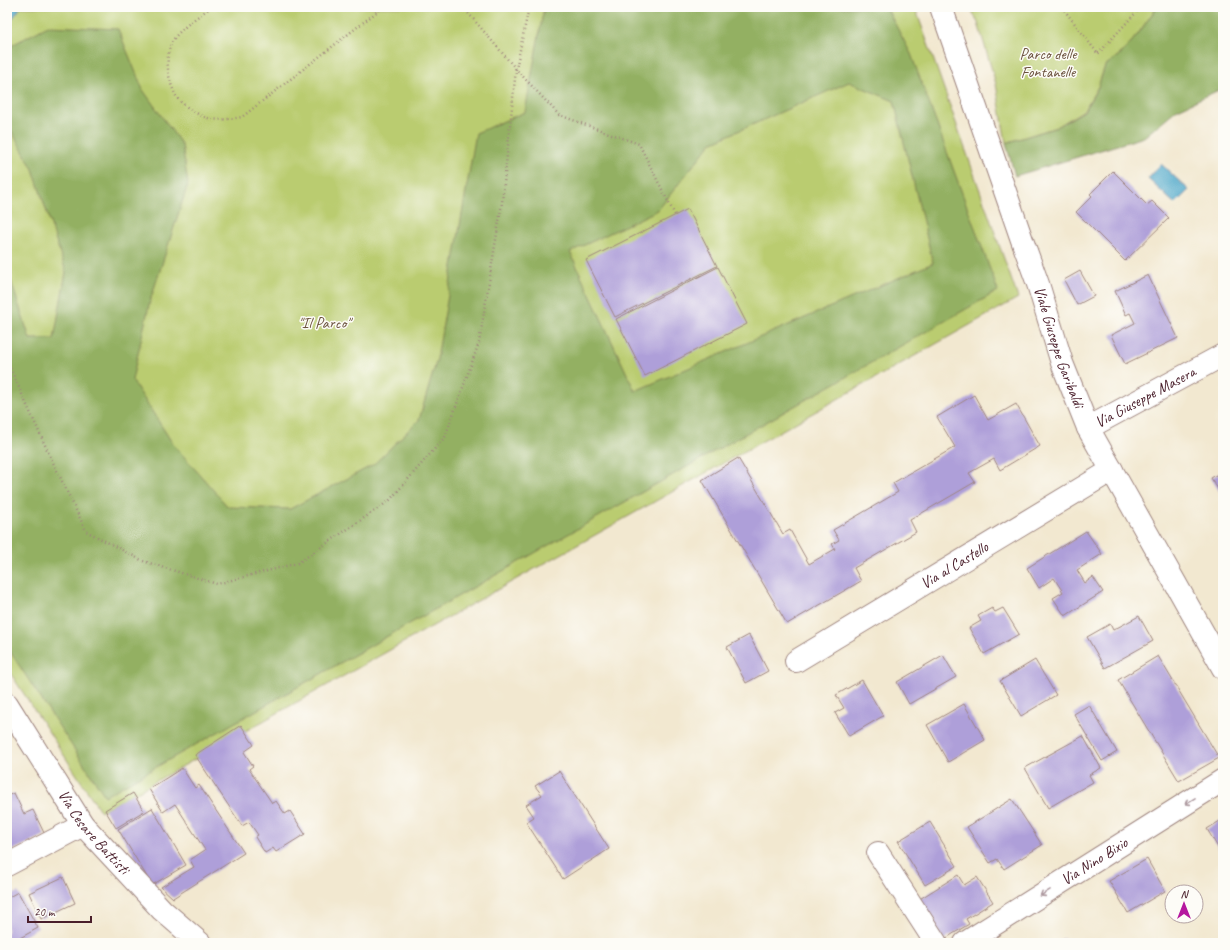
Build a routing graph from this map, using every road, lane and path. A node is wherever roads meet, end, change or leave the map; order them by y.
1 (211, 7) edge
2 (383, 7) edge
3 (463, 7) edge
4 (529, 7) edge
5 (941, 7) edge
6 (1062, 7) edge
7 (1141, 7) edge
8 (516, 68) junction
9 (675, 215) dead end
10 (1223, 355) edge
11 (7, 361) edge
12 (1088, 428) junction
13 (1112, 470) junction
14 (796, 661) dead end
15 (1223, 668) edge
16 (7, 704) edge
17 (1223, 780) edge
18 (83, 825) junction
19 (878, 853) dead end
20 (7, 865) edge
21 (200, 943) edge
22 (936, 943) edge
23 (965, 943) edge

1 - 2 path
3 - 8 path
4 - 8 path
5 - 12 street, Viale Giuseppe Garibaldi
6 - 7 path
8 - 9 path
8 - 11 path
10 - 12 street, Via Giuseppe Masera
12 - 13 street, Viale Giuseppe Garibaldi
13 - 14 street, Via al Castello
13 - 15 street, Viale Giuseppe Garibaldi
16 - 18 street, Via Cesare Battisti
17 -> 23 street, Via Nino Bixio
18 - 20 street
18 - 21 street, Via Cesare Battisti
19 - 22 street

